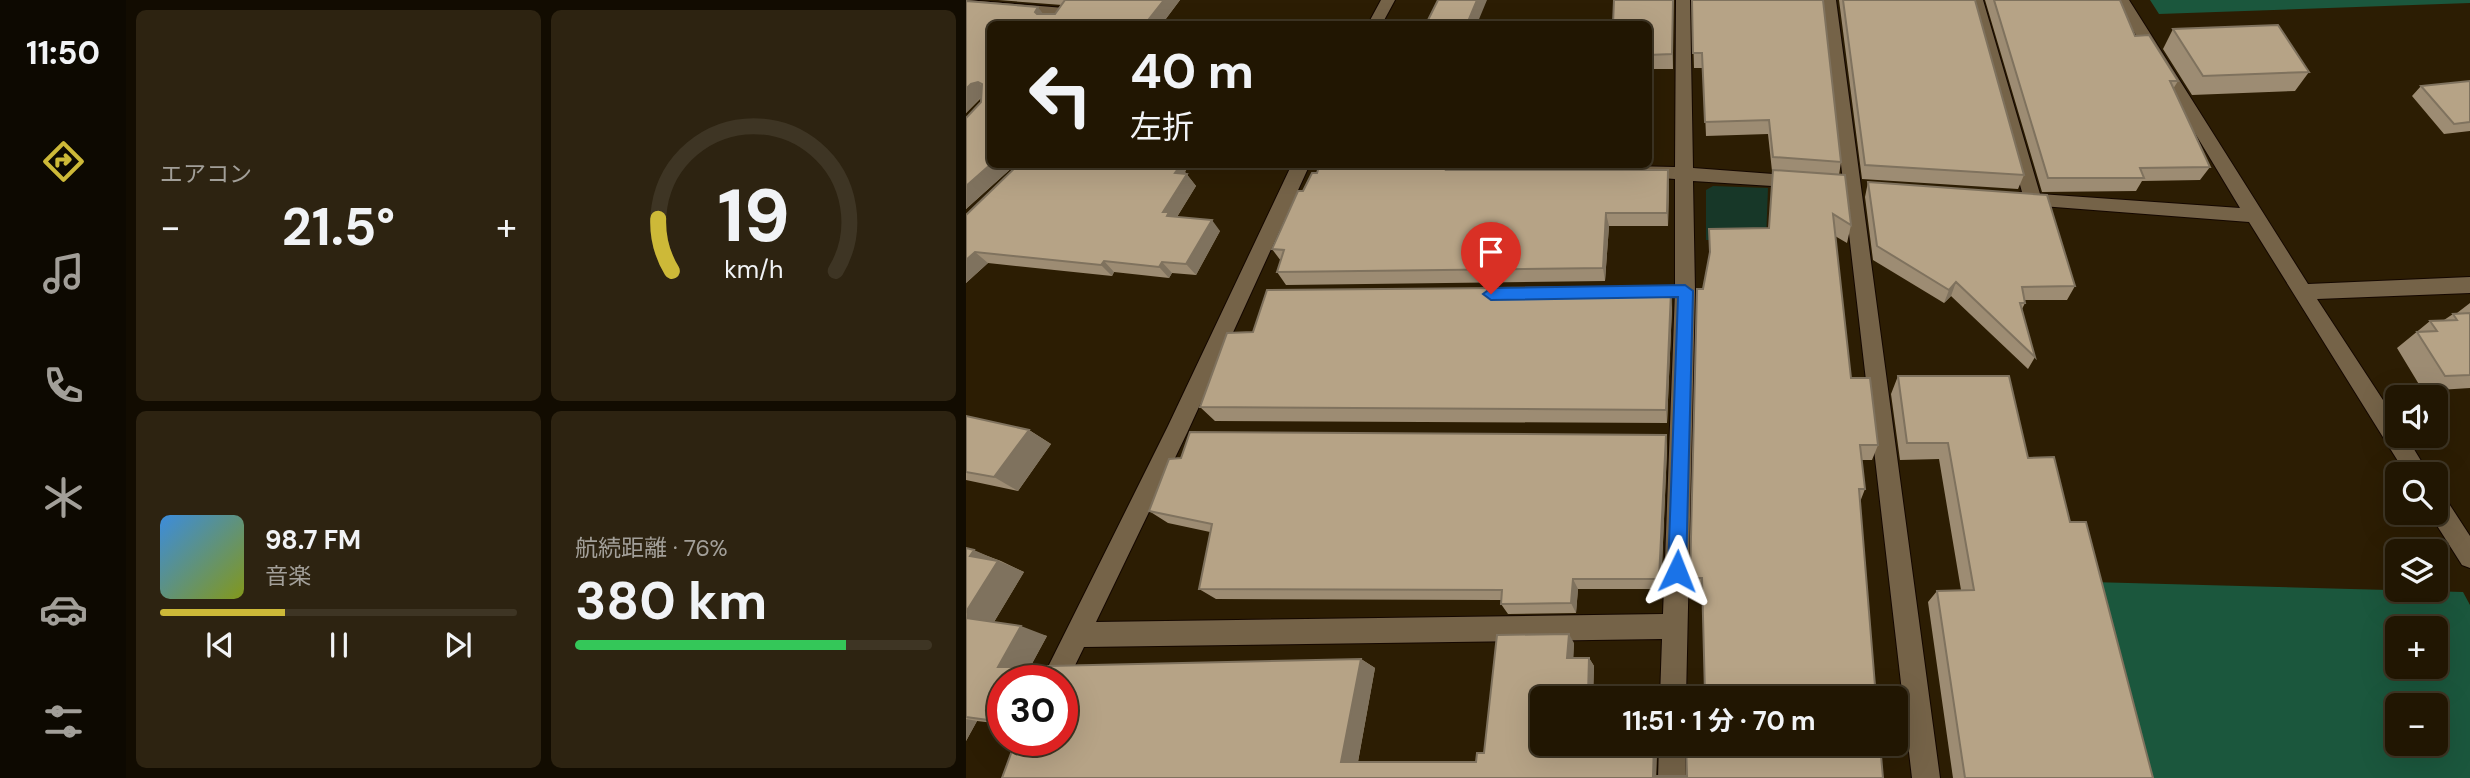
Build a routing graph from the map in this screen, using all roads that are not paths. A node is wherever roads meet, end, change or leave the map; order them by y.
1 (1388, 0) edge
2 (1683, 0) edge
3 (1829, 0) edge
4 (1976, 0) edge
5 (2122, 0) edge
6 (966, 5) edge
7 (1057, 21) edge
8 (1377, 21) edge
9 (1299, 168) edge
10 (1601, 168) edge
11 (1686, 174) junction
12 (1845, 185) junction
13 (2005, 197) edge
14 (2033, 199) junction
15 (2254, 216) junction
16 (2470, 285) edge
17 (2304, 292) junction
18 (1176, 433) junction
19 (1203, 433) edge
20 (1654, 436) edge
21 (1681, 436) junction
22 (2410, 462) edge
23 (2448, 522) edge
24 (2470, 557) edge
25 (1675, 626) junction
26 (1078, 635) junction
27 (1062, 665) edge
28 (1673, 686) edge
29 (1672, 756) edge
30 (1672, 778) edge
31 (1926, 778) edge

1 - 8 street
2 - 11 street
3 - 12 street
4 - 14 street
5 - 15 street
6 - 7 street
9 - 18 street
10 - 11 street
11 - 12 street
11 - 21 street
12 - 31 street
13 - 14 street
14 - 15 street
15 - 17 street
16 - 17 street
17 - 22 street
18 - 19 street
18 - 26 street
20 - 21 street
21 - 25 street
23 - 24 street
25 - 26 street
25 - 28 street
26 - 27 street
29 - 30 street

